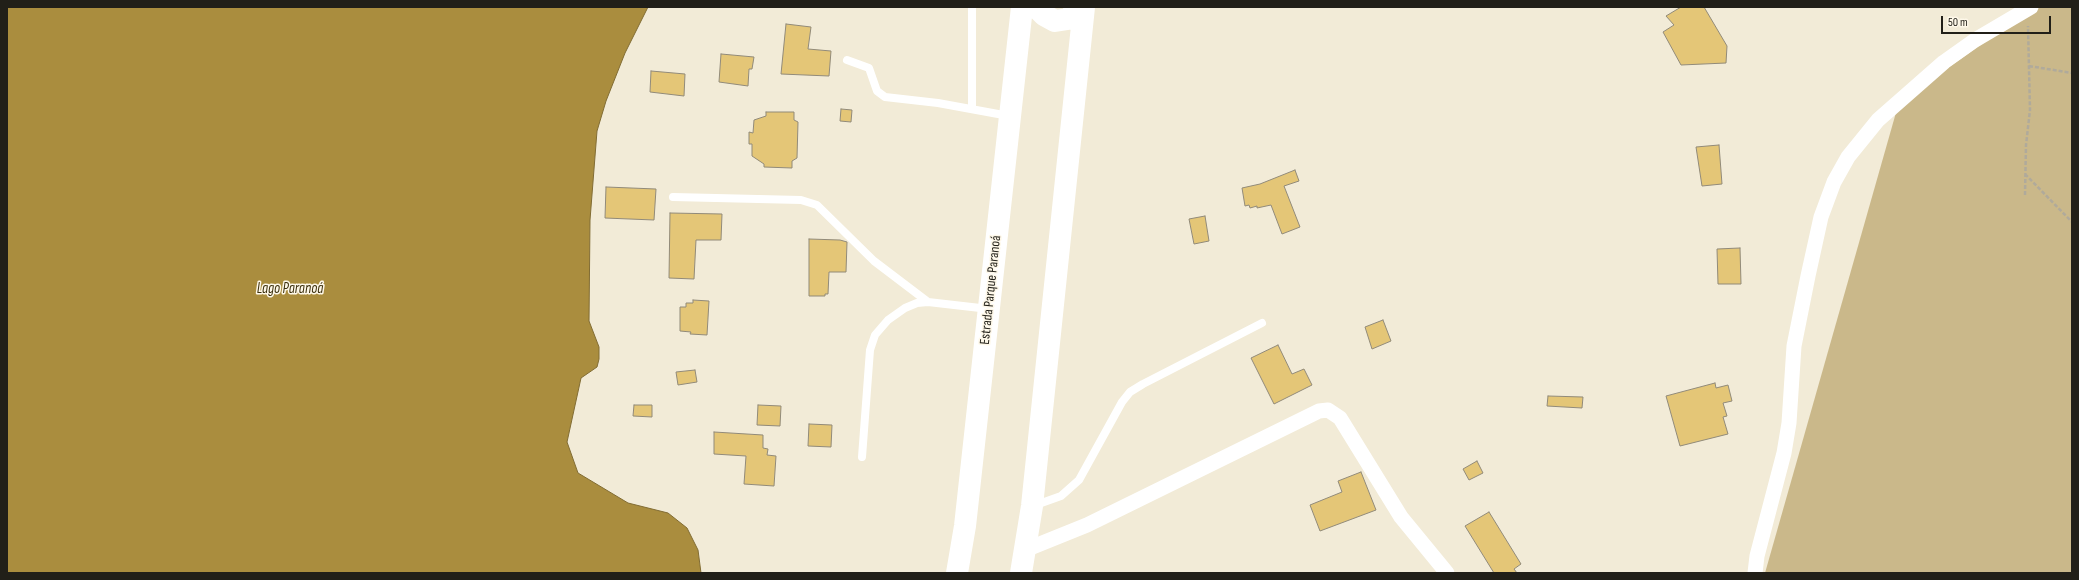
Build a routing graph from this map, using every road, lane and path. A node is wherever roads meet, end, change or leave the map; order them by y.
1 (972, 7) edge
2 (1022, 7) edge
3 (1036, 7) edge
4 (1080, 7) edge
5 (1084, 7) edge
6 (2030, 9) edge
7 (847, 60) dead end
8 (2029, 66) junction
9 (2072, 73) edge
10 (972, 109) junction
11 (1009, 116) junction
12 (2025, 174) junction
13 (2025, 195) dead end
14 (673, 197) dead end
15 (2072, 222) edge
16 (928, 302) junction
17 (990, 309) junction
18 (1262, 323) dead end
19 (862, 457) dead end
20 (1032, 506) junction
21 (1025, 550) junction
22 (957, 573) edge
23 (1021, 573) edge
24 (1447, 573) edge
25 (1755, 573) edge

1 - 10 lane
2 - 11 main road, Estrada Parque Paranoá
3 - 4 main road
5 - 20 main road
6 - 8 path
6 - 25 street
7 - 10 lane
8 - 9 path
8 - 12 path
10 - 11 lane
11 - 17 main road, Estrada Parque Paranoá
12 - 13 path
12 - 15 path
14 - 16 lane
16 - 17 lane
16 - 19 lane
17 - 22 main road, Estrada Parque Paranoá
18 - 20 lane
20 - 21 main road
21 - 23 main road
21 - 24 street

